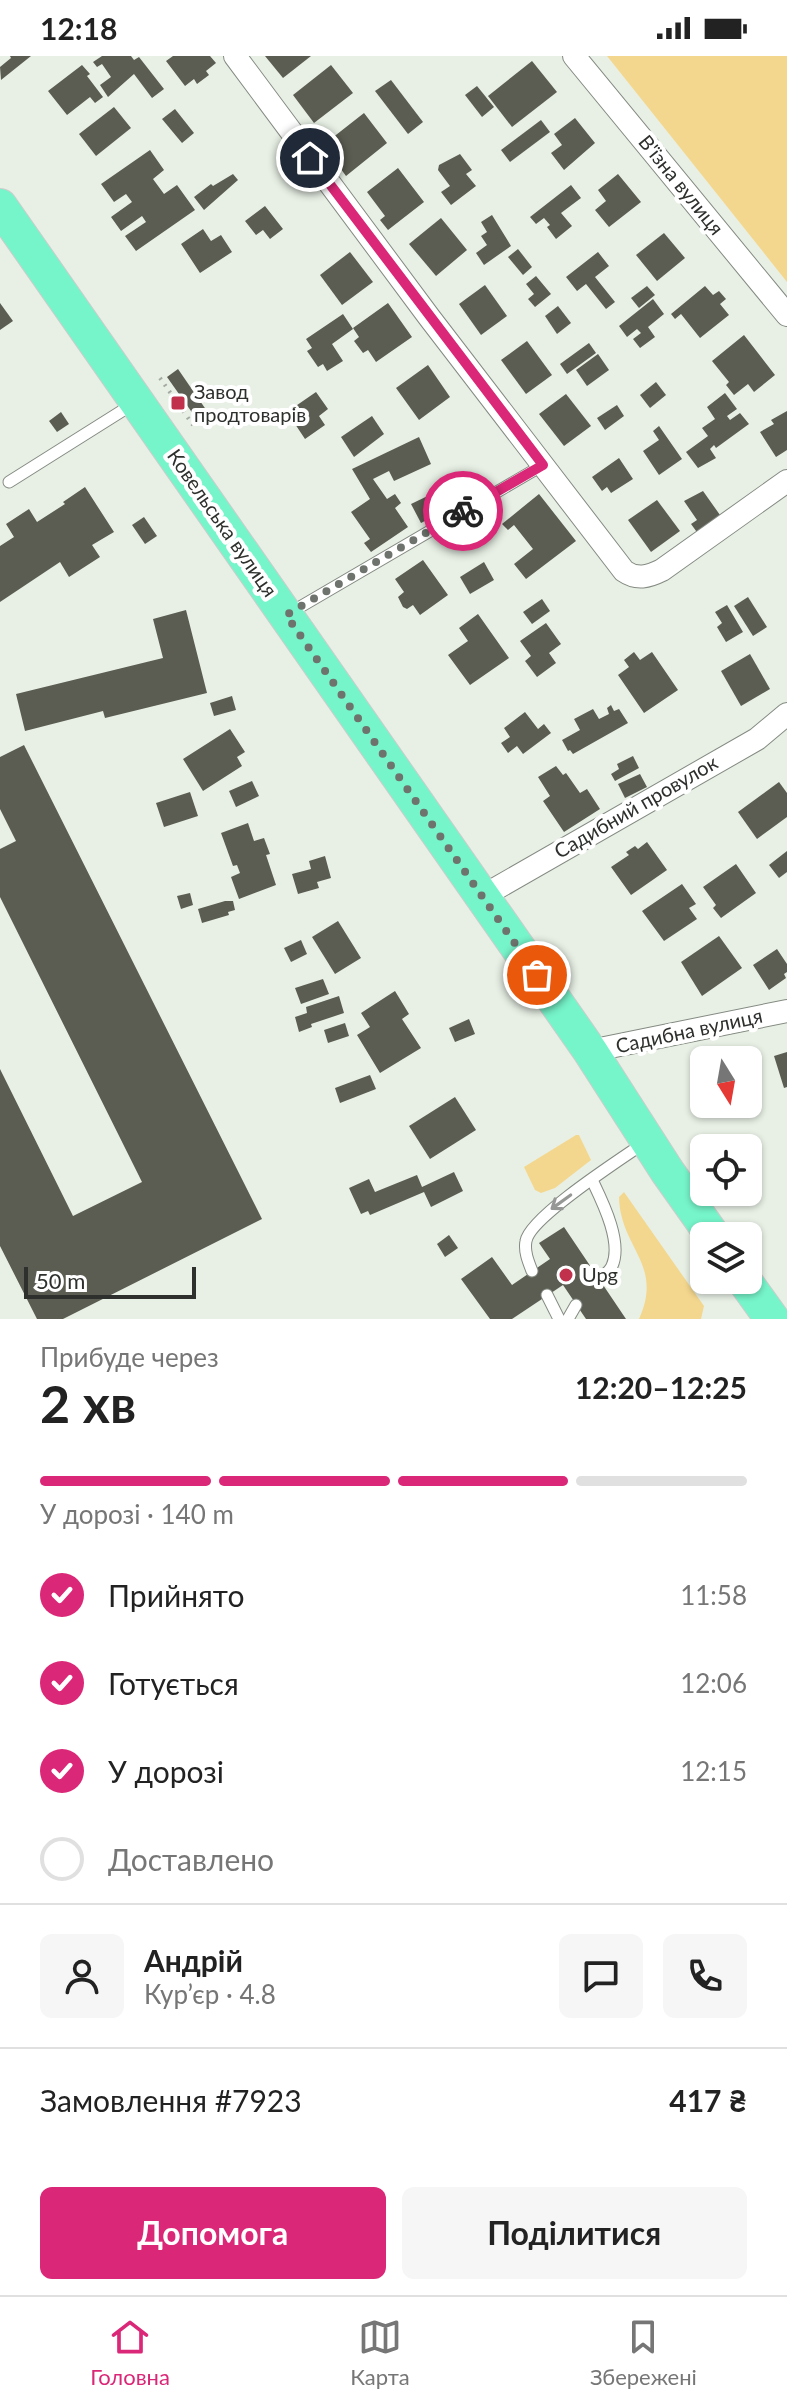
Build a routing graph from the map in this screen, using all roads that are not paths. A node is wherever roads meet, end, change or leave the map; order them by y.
1 (235, 56) edge
2 (574, 56) edge
3 (0, 206) edge
4 (787, 315) edge
5 (148, 390) junction
6 (543, 465) junction
7 (787, 481) edge
8 (9, 482) dead end
9 (286, 615) junction
10 (787, 714) edge
11 (483, 896) junction
12 (787, 1011) edge
13 (590, 1051) junction
14 (647, 1140) junction
15 (592, 1180) junction
16 (703, 1222) edge
17 (532, 1271) dead end
18 (599, 1279) dead end
19 (754, 1294) edge
20 (547, 1295) dead end
21 (576, 1305) dead end
22 (559, 1319) edge
23 (568, 1319) edge
24 (772, 1319) edge

1 - 6 street
2 - 4 street, В'їзна вулиця
3 - 5 main road, Ковельська вулиця
5 - 8 lane
5 - 9 main road, Ковельська вулиця
6 - 7 street
6 - 9 lane
9 - 11 main road, Ковельська вулиця
10 - 11 street, Садибний провулок
11 - 13 main road, Ковельська вулиця
12 - 13 street, Садибна вулиця
13 - 14 main road, Ковельська вулиця
14 - 15 lane
14 - 16 main road, Ковельська вулиця
15 -> 17 lane
15 - 18 lane
19 - 24 main road
20 - 22 lane
21 - 23 lane

